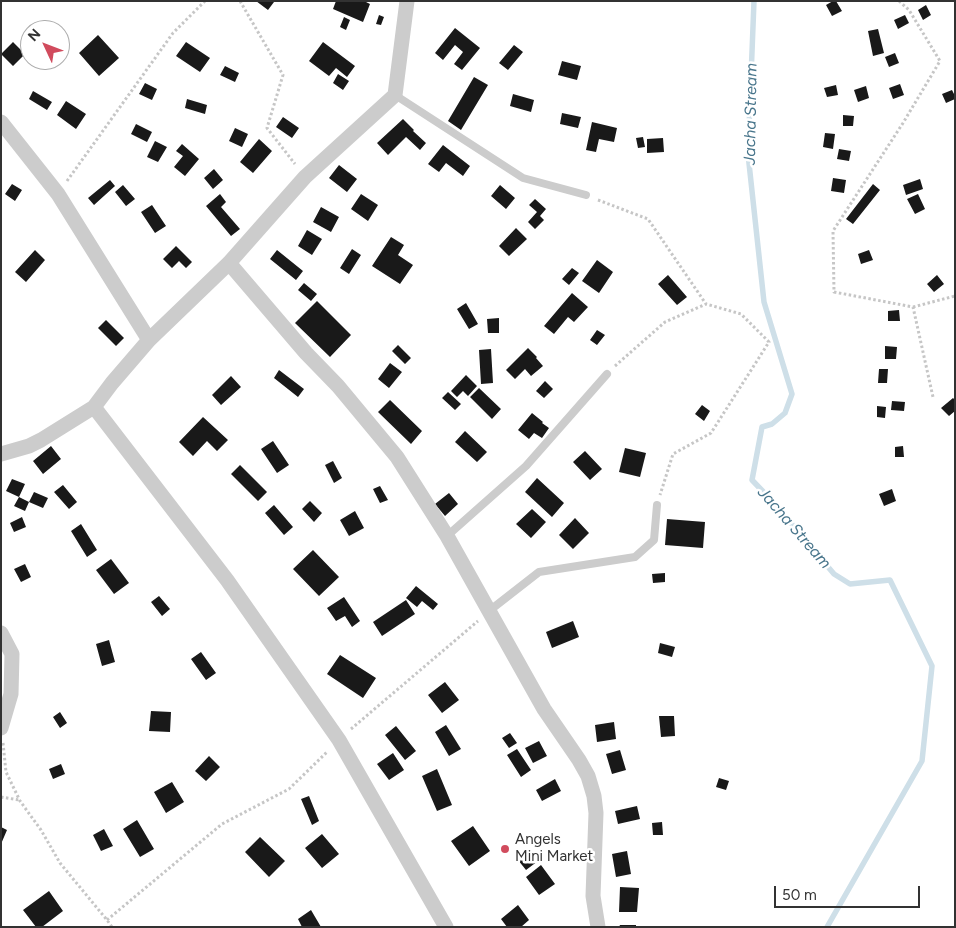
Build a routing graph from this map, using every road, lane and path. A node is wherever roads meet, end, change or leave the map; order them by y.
1 (205, 1) edge
2 (240, 1) edge
3 (407, 1) edge
4 (899, 1) edge
5 (395, 94) junction
6 (1, 122) edge
7 (305, 177) junction
8 (58, 194) junction
9 (586, 195) joint
10 (228, 263) junction
11 (955, 296) edge
12 (706, 304) junction
13 (913, 307) junction
14 (149, 340) junction
15 (607, 374) joint
16 (933, 397) dead end
17 (94, 407) junction
18 (1, 454) edge
19 (657, 505) joint
20 (446, 536) junction
21 (489, 611) junction
22 (1, 633) edge
23 (1, 728) edge
24 (339, 740) junction
25 (1, 797) edge
26 (20, 800) junction
27 (107, 920) junction
28 (112, 927) edge
29 (446, 927) edge
30 (598, 927) edge

1 - 8 path
2 - 7 path
3 - 5 street
4 - 13 path
5 - 7 street
5 - 9 lane
6 - 8 street
7 - 10 street
8 - 14 street
9 - 12 path
10 - 14 street
10 - 20 street
11 - 13 path
12 - 15 path
12 - 19 path
13 - 16 path
14 - 17 street
15 - 20 lane
17 - 18 street
17 - 24 street
19 - 21 lane
20 - 21 street
21 - 24 path
21 - 30 street
22 - 23 street
23 - 26 path
24 - 27 path
24 - 29 street
25 - 26 path
26 - 27 path
27 - 28 path

